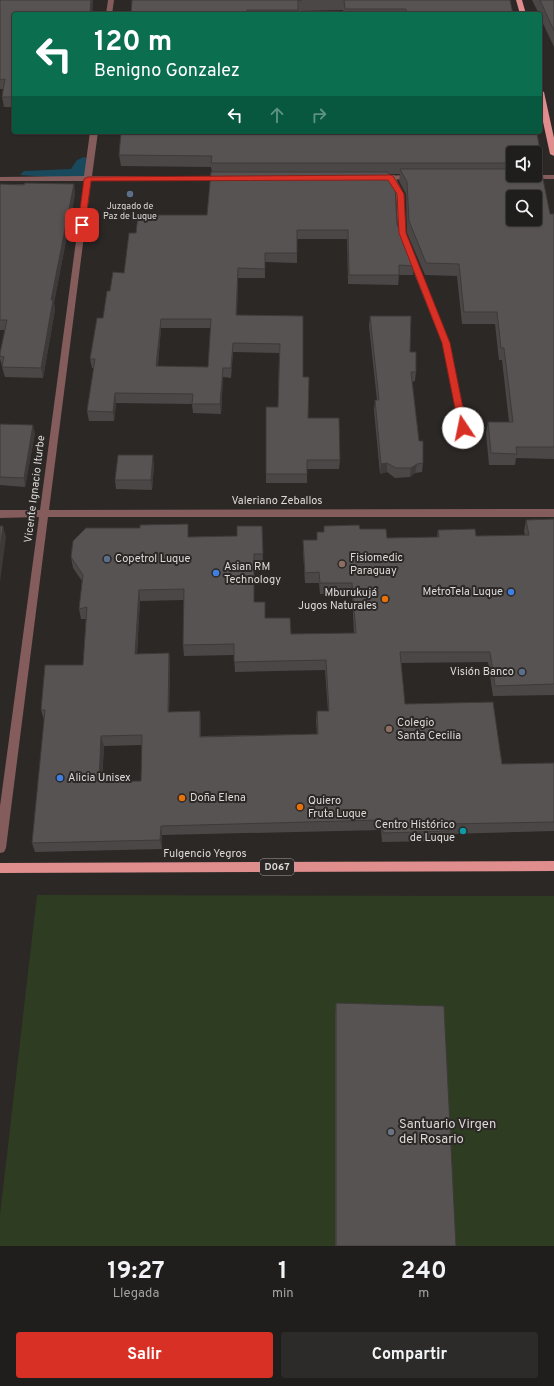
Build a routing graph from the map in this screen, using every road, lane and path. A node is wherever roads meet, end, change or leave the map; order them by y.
1 (111, 0) edge
2 (519, 0) edge
3 (109, 12) edge
4 (522, 12) edge
5 (542, 101) edge
6 (94, 134) edge
7 (554, 154) edge
8 (422, 177) edge
9 (542, 177) edge
10 (554, 177) edge
11 (231, 178) edge
12 (367, 178) edge
13 (391, 178) junction
14 (0, 179) edge
15 (88, 179) junction
16 (463, 428) dead end
17 (554, 513) edge
18 (0, 514) edge
19 (44, 514) junction
20 (0, 848) edge
21 (554, 866) edge
22 (0, 868) edge

1 - 3 street
2 - 4 main road
5 - 7 main road
6 - 15 street, Vicente Ignacio Iturbe
8 - 13 street
9 - 10 street
11 - 15 street
12 - 13 street
13 - 16 street
14 - 15 street
15 - 19 street, Vicente Ignacio Iturbe
17 - 19 street, Valeriano Zeballos
18 - 19 street, Valeriano Zeballos
19 - 20 street, Vicente Ignacio Iturbe
21 - 22 main road, Fulgencio Yegros / D067

